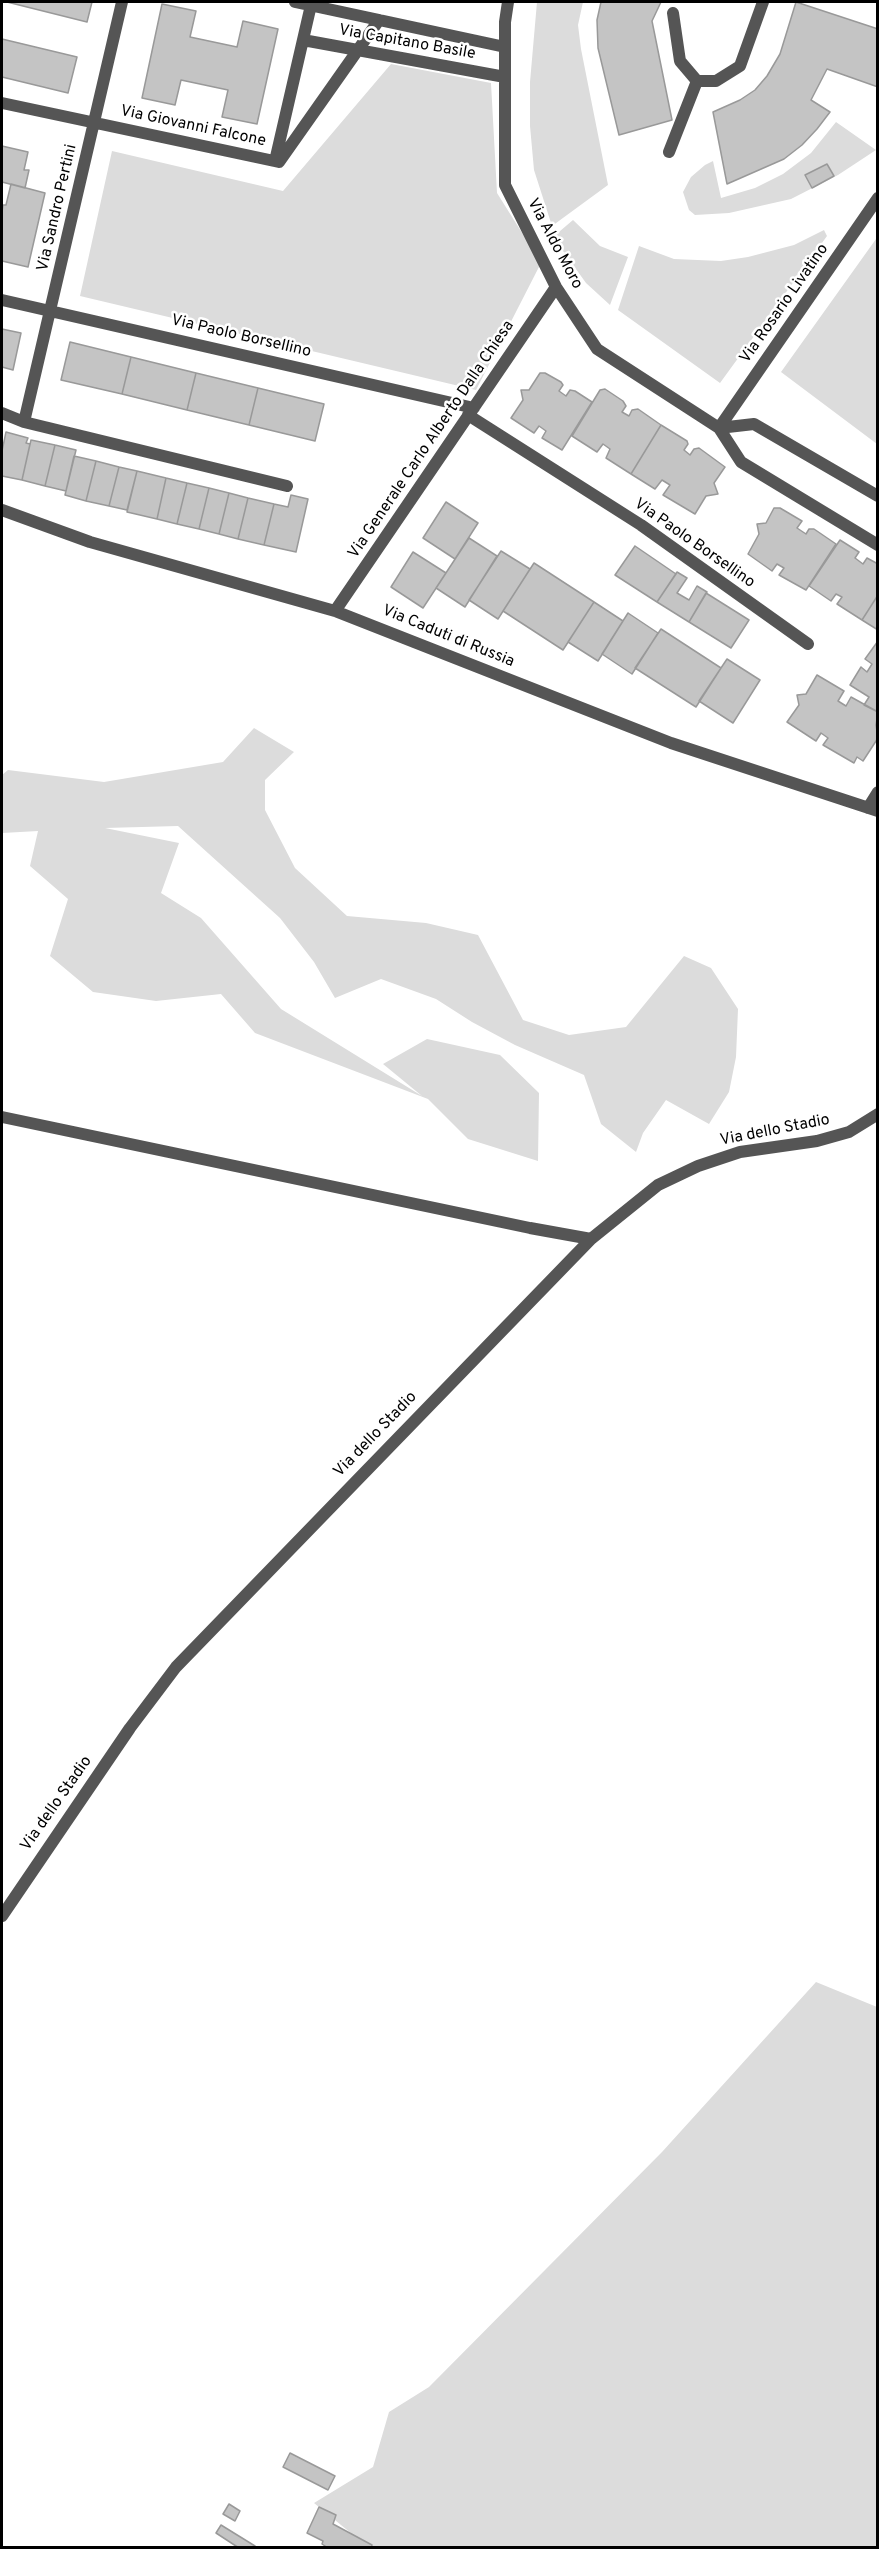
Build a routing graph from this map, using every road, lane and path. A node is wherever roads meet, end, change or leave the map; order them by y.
1 (122, 2) edge
2 (295, 2) edge
3 (508, 2) edge
4 (763, 2) edge
5 (311, 5) junction
6 (673, 13) dead end
7 (379, 20) junction
8 (303, 40) junction
9 (505, 47) junction
10 (357, 51) junction
11 (504, 77) junction
12 (697, 81) junction
13 (2, 103) edge
14 (95, 124) junction
15 (669, 152) dead end
16 (275, 161) junction
17 (878, 198) edge
18 (556, 287) junction
19 (2, 300) edge
20 (51, 310) junction
21 (471, 411) junction
22 (2, 413) edge
23 (24, 422) junction
24 (719, 428) junction
25 (287, 486) dead end
26 (878, 496) edge
27 (2, 510) edge
28 (878, 545) edge
29 (335, 610) junction
30 (808, 644) dead end
31 (878, 792) edge
32 (873, 810) edge
33 (878, 1114) edge
34 (2, 1117) edge
35 (591, 1239) junction
36 (2, 1916) edge

1 - 14 street, Via Sandro Pertini
2 - 5 street, Via Capitano Basile
3 - 9 street, Via Aldo Moro
4 - 12 street
5 - 7 street, Via Capitano Basile
5 - 8 street
6 - 12 street
7 - 9 street, Via Capitano Basile
7 - 10 street, Via Giovanni Falcone
8 - 10 street, Via Capitano Basile
8 - 16 street
9 - 11 street, Via Aldo Moro
10 - 11 street, Via Capitano Basile
10 - 16 street, Via Giovanni Falcone
11 - 18 street, Via Aldo Moro
12 - 15 street
13 - 14 street, Via Giovanni Falcone
14 - 16 street, Via Giovanni Falcone
14 - 20 street, Via Sandro Pertini
17 - 24 street, Via Rosario Livatino
18 - 21 street, Via Generale Carlo Alberto Dalla Chiesa
18 - 24 street, Via Aldo Moro
19 - 20 street, Via Paolo Borsellino
20 - 21 street, Via Paolo Borsellino
20 - 23 street, Via Sandro Pertini
21 - 29 street, Via Generale Carlo Alberto Dalla Chiesa
21 - 30 street, Via Paolo Borsellino
22 - 23 street
23 - 25 street
24 - 26 street
24 - 28 street, Via Aldo Moro
27 - 29 street, Via Caduti di Russia
29 - 32 street, Via Caduti di Russia
31 - 32 street
33 - 35 street, Via dello Stadio
34 - 35 street
35 - 36 street, Via dello Stadio

